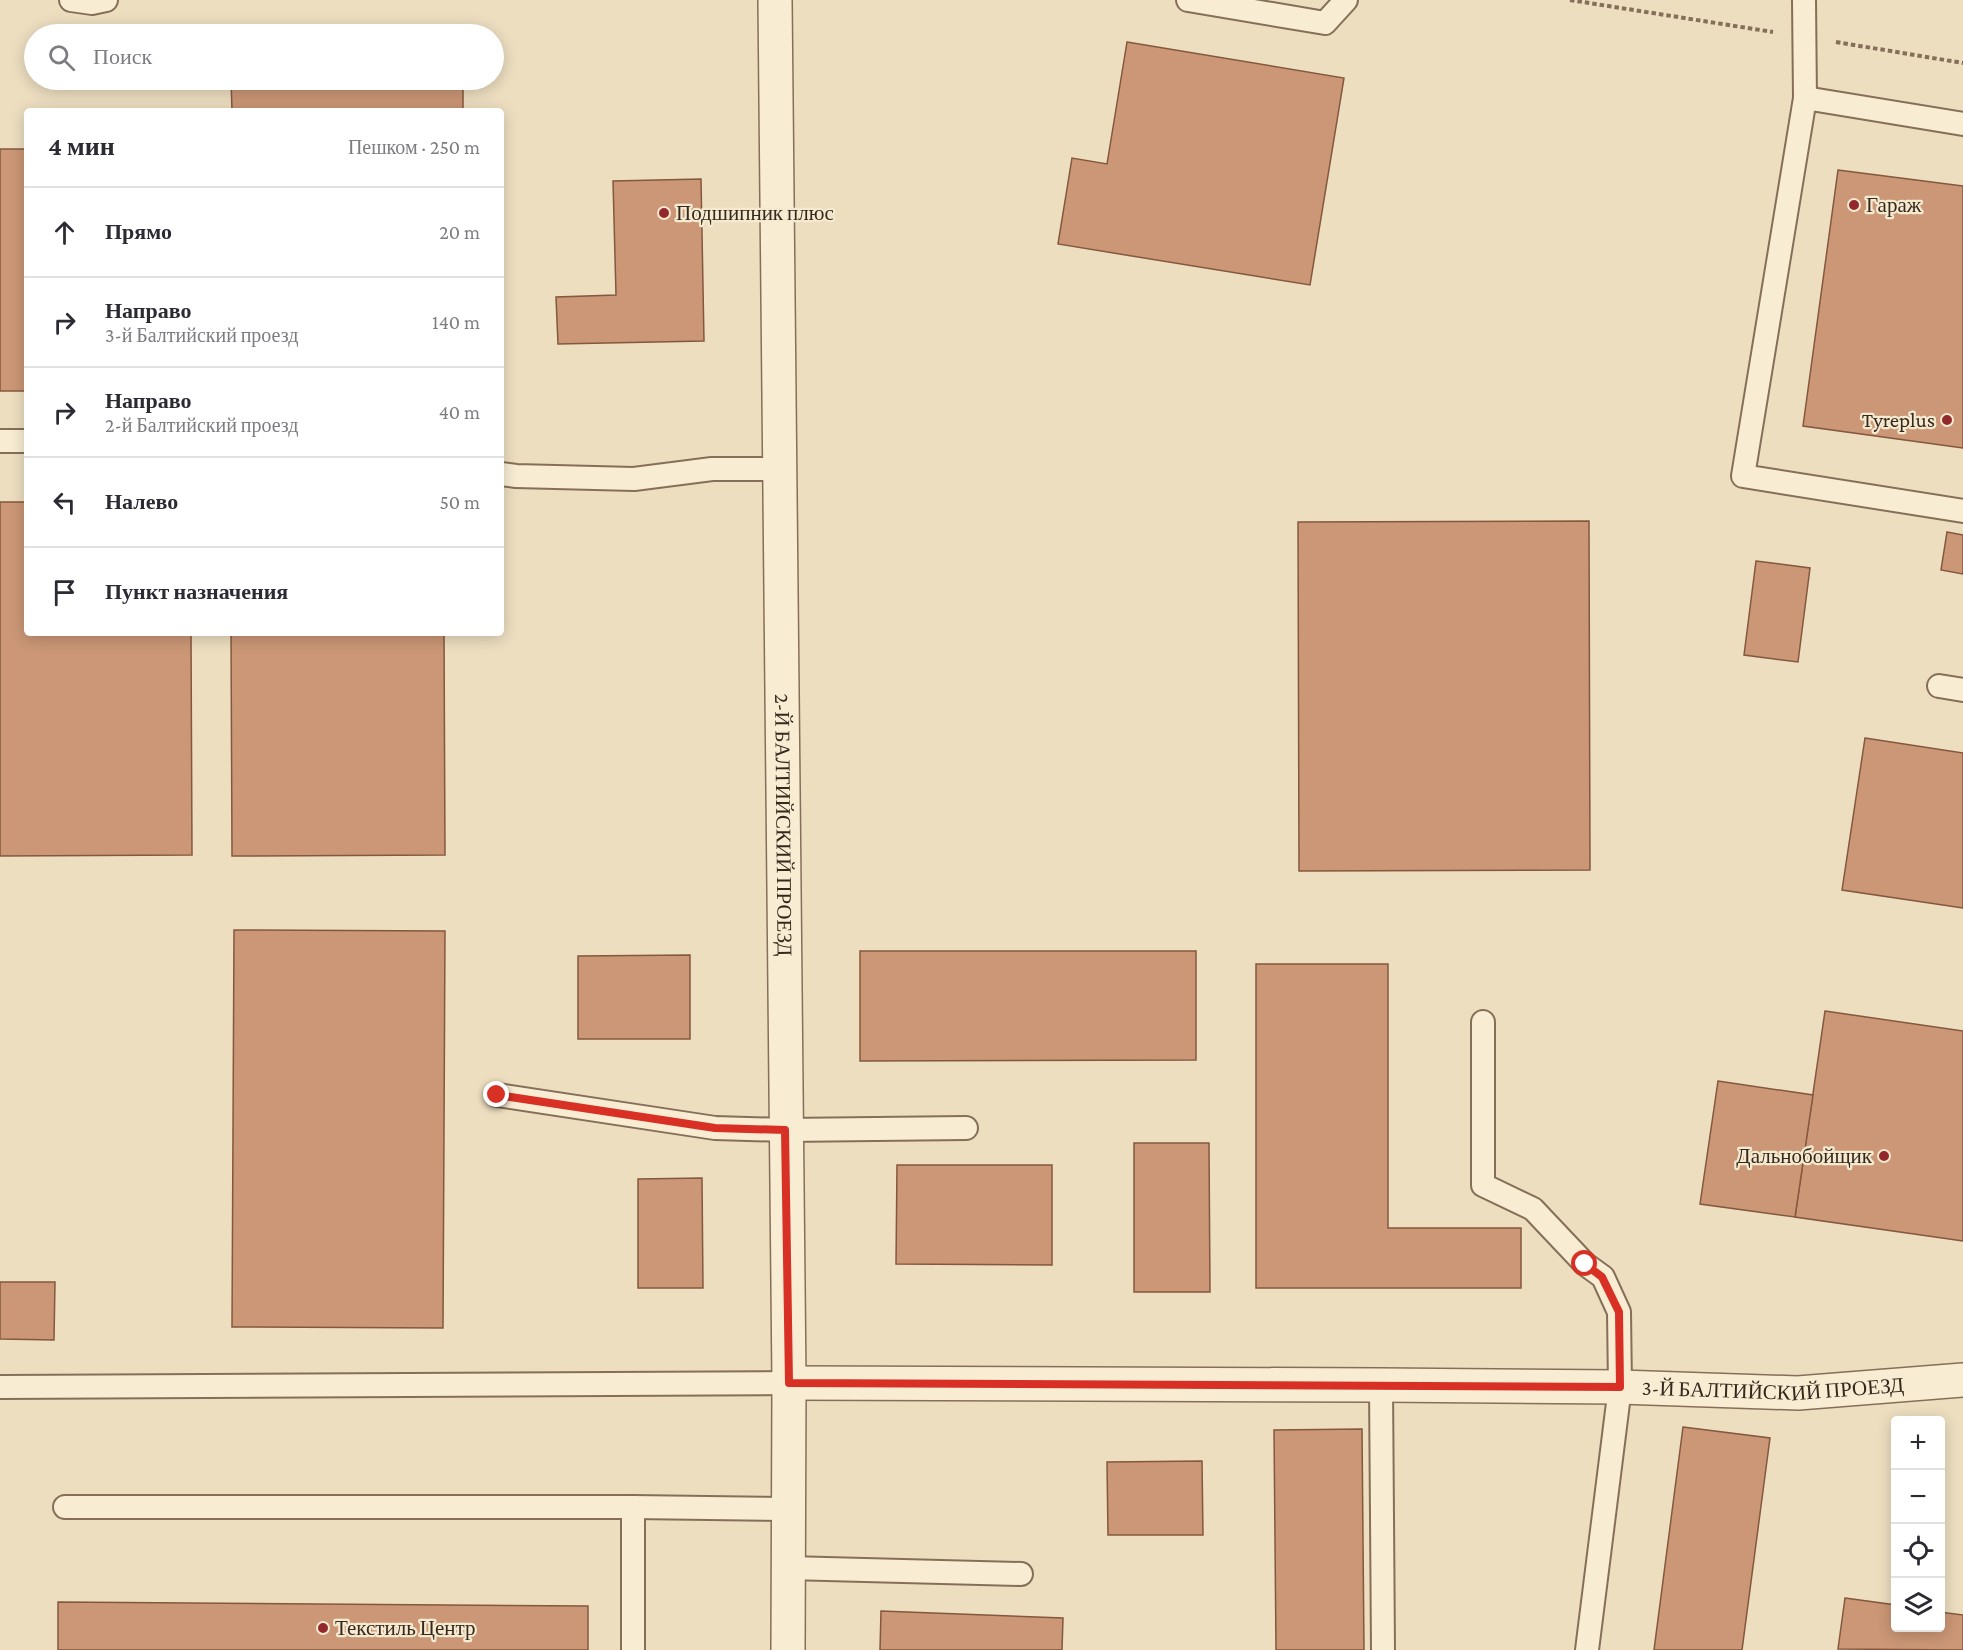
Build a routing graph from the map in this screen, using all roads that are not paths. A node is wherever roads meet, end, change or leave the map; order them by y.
1 (71, 0) edge
2 (106, 0) edge
3 (775, 0) edge
4 (1188, 0) edge
5 (1346, 0) edge
6 (1804, 0) edge
7 (1804, 98) junction
8 (1963, 124) edge
9 (0, 441) edge
10 (24, 441) edge
11 (779, 469) junction
12 (504, 474) edge
13 (1963, 511) edge
14 (1939, 686) dead end
15 (1963, 690) edge
16 (1483, 1022) dead end
17 (497, 1095) dead end
18 (966, 1128) dead end
19 (785, 1130) junction
20 (1963, 1380) edge
21 (789, 1383) junction
22 (1381, 1385) junction
23 (0, 1387) edge
24 (1620, 1387) junction
25 (65, 1507) dead end
26 (633, 1507) junction
27 (789, 1509) junction
28 (788, 1569) junction
29 (1021, 1574) dead end
30 (633, 1650) edge
31 (788, 1650) edge
32 (1383, 1650) edge
33 (1587, 1650) edge

1 - 2 lane
3 - 11 street, 2-Й БАЛТИЙСКИЙ ПРОЕЗД
4 - 5 lane
6 - 7 lane
7 - 8 lane
7 - 13 lane
9 - 10 lane
11 - 12 lane
11 - 19 street, 2-Й БАЛТИЙСКИЙ ПРОЕЗД
14 - 15 lane
16 - 24 lane
17 - 19 lane
18 - 19 lane
19 - 21 street, 2-Й БАЛТИЙСКИЙ ПРОЕЗД
20 - 24 street, 3-Й БАЛТИЙСКИЙ ПРОЕЗД
21 - 22 street, 3-Й БАЛТИЙСКИЙ ПРОЕЗД
21 - 23 lane
21 - 27 street, 2-Й БАЛТИЙСКИЙ ПРОЕЗД
22 - 24 street, 3-Й БАЛТИЙСКИЙ ПРОЕЗД
22 - 32 lane
24 - 33 lane
25 - 26 lane
26 - 27 lane
26 - 30 lane
27 - 28 street, 2-Й БАЛТИЙСКИЙ ПРОЕЗД
28 - 29 lane
28 - 31 street, 2-Й БАЛТИЙСКИЙ ПРОЕЗД

